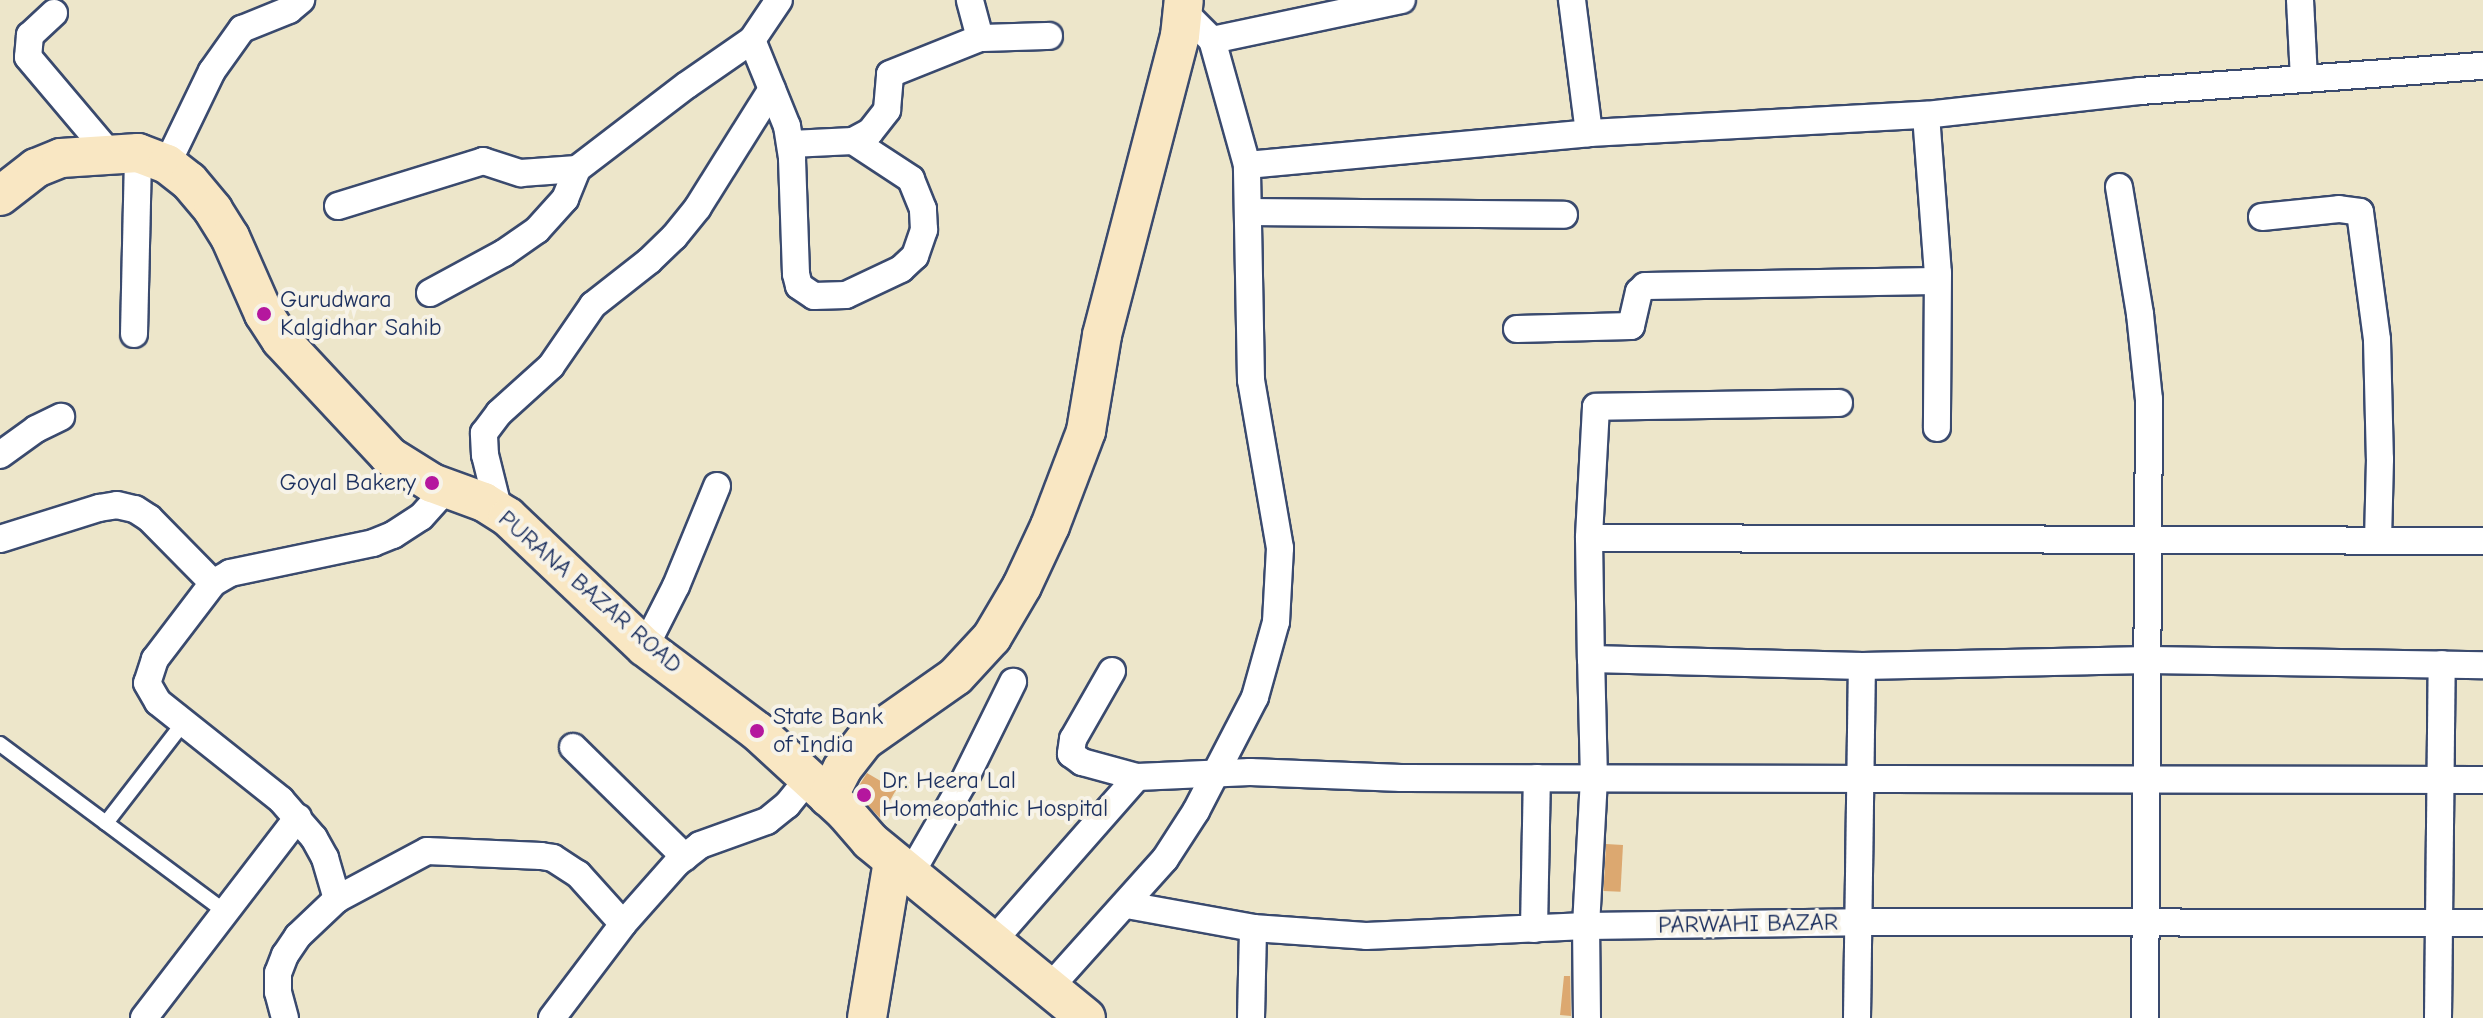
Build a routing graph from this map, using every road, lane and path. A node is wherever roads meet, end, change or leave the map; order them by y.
1 (301, 0) edge
2 (779, 0) edge
3 (970, 0) edge
4 (1402, 0) edge
5 (1572, 0) edge
6 (2300, 0) edge
7 (1184, 6) edge
8 (54, 13) dead end
9 (1049, 36) dead end
10 (980, 38) junction
11 (752, 40) junction
12 (1212, 40) junction
13 (2483, 66) edge
14 (2304, 79) junction
15 (772, 89) junction
16 (1926, 115) junction
17 (1589, 133) junction
18 (853, 141) junction
19 (791, 144) junction
20 (138, 157) junction
21 (1247, 165) junction
22 (577, 169) junction
23 (2119, 187) dead end
24 (0, 196) edge
25 (338, 206) dead end
26 (1248, 212) junction
27 (1564, 215) dead end
28 (2262, 217) dead end
29 (1936, 281) junction
30 (430, 293) dead end
31 (1517, 329) dead end
32 (134, 334) dead end
33 (1839, 403) dead end
34 (61, 417) dead end
35 (1937, 428) dead end
36 (0, 455) edge
37 (717, 486) dead end
38 (447, 488) junction
39 (499, 511) junction
40 (1589, 538) junction
41 (0, 539) edge
42 (2147, 540) junction
43 (2378, 541) junction
44 (2483, 541) edge
45 (213, 583) junction
46 (645, 647) junction
47 (1591, 659) junction
48 (2149, 660) junction
49 (2442, 664) junction
50 (2483, 665) edge
51 (1862, 666) junction
52 (1112, 671) dead end
53 (1013, 682) dead end
54 (184, 722) junction
55 (0, 744) edge
56 (573, 747) dead end
57 (1217, 774) junction
58 (1137, 777) junction
59 (1537, 778) junction
60 (1594, 779) junction
61 (1858, 780) junction
62 (2148, 780) junction
63 (2483, 780) edge
64 (2438, 781) junction
65 (818, 788) junction
66 (298, 817) junction
67 (106, 823) junction
68 (685, 857) junction
69 (902, 868) junction
70 (337, 899) junction
71 (1127, 905) junction
72 (225, 912) junction
73 (1859, 922) junction
74 (2439, 923) junction
75 (2483, 923) edge
76 (623, 924) junction
77 (2146, 924) junction
78 (1586, 926) junction
79 (1253, 928) junction
80 (1534, 929) junction
81 (993, 941) junction
82 (1051, 986) junction
83 (144, 1018) edge
84 (285, 1018) edge
85 (552, 1018) edge
86 (867, 1018) edge
87 (1086, 1018) edge
88 (1251, 1018) edge
89 (1587, 1018) edge
90 (1857, 1018) edge
91 (2145, 1018) edge
92 (2438, 1018) edge

1 - 20 street
2 - 11 street
3 - 10 street
4 - 12 street
5 - 17 street
6 - 14 street
7 - 12 street
7 - 65 street
8 - 20 street
9 - 10 street
10 - 18 street
11 - 15 street
11 - 22 street
12 - 21 street
13 - 14 street
14 - 16 street
15 - 19 street
15 - 39 street
16 - 17 street
16 - 29 street
17 - 21 street
18 - 19 street
18 - 19 street
20 - 24 street
20 - 32 street
20 - 38 street, PURANA BAZAR ROAD
21 - 26 street
22 - 25 street
22 - 30 street
23 - 42 street
26 - 27 street
26 - 57 street
28 - 43 street
29 - 31 street
29 - 35 street
33 - 40 street
34 - 36 street
37 - 46 street
38 - 39 street, PURANA BAZAR ROAD
38 - 45 street
39 - 46 street, PURANA BAZAR ROAD
40 - 42 street
40 - 47 street
41 - 45 street
42 - 43 street
42 - 48 street
43 - 44 street
45 - 54 street
46 - 65 street, PURANA BAZAR ROAD
47 - 51 street
47 - 60 street
48 - 49 street
48 - 51 street
48 - 62 street
49 - 50 street
49 - 64 street
51 - 61 street
52 - 58 street
53 - 69 street
54 - 66 street
54 - 67 lane
55 - 67 lane
56 - 68 street
57 - 58 street
57 - 59 street
57 - 71 street
58 - 81 street
59 - 60 street
59 - 80 street
60 - 61 street
60 - 78 street
61 - 62 street
61 - 73 street
62 - 64 street
62 - 77 street
63 - 64 street
64 - 74 street
65 - 68 street
65 - 69 street, PURANA BAZAR ROAD
66 - 70 street
66 - 72 street
67 - 72 lane
68 - 76 street
69 - 81 street, PURANA BAZAR ROAD
69 - 86 street
70 - 76 street
70 - 84 street
71 - 79 street, PARWAHI BAZAR
71 - 82 street
72 - 83 street
73 - 77 street, PARWAHI BAZAR
73 - 78 street, PARWAHI BAZAR
73 - 90 street
74 - 75 street, PARWAHI BAZAR
74 - 77 street, PARWAHI BAZAR
74 - 92 street
76 - 85 street
77 - 91 street
78 - 80 street, PARWAHI BAZAR
78 - 89 street
79 - 80 street, PARWAHI BAZAR
79 - 88 street
81 - 82 street, PURANA BAZAR ROAD
82 - 87 street, PURANA BAZAR ROAD

